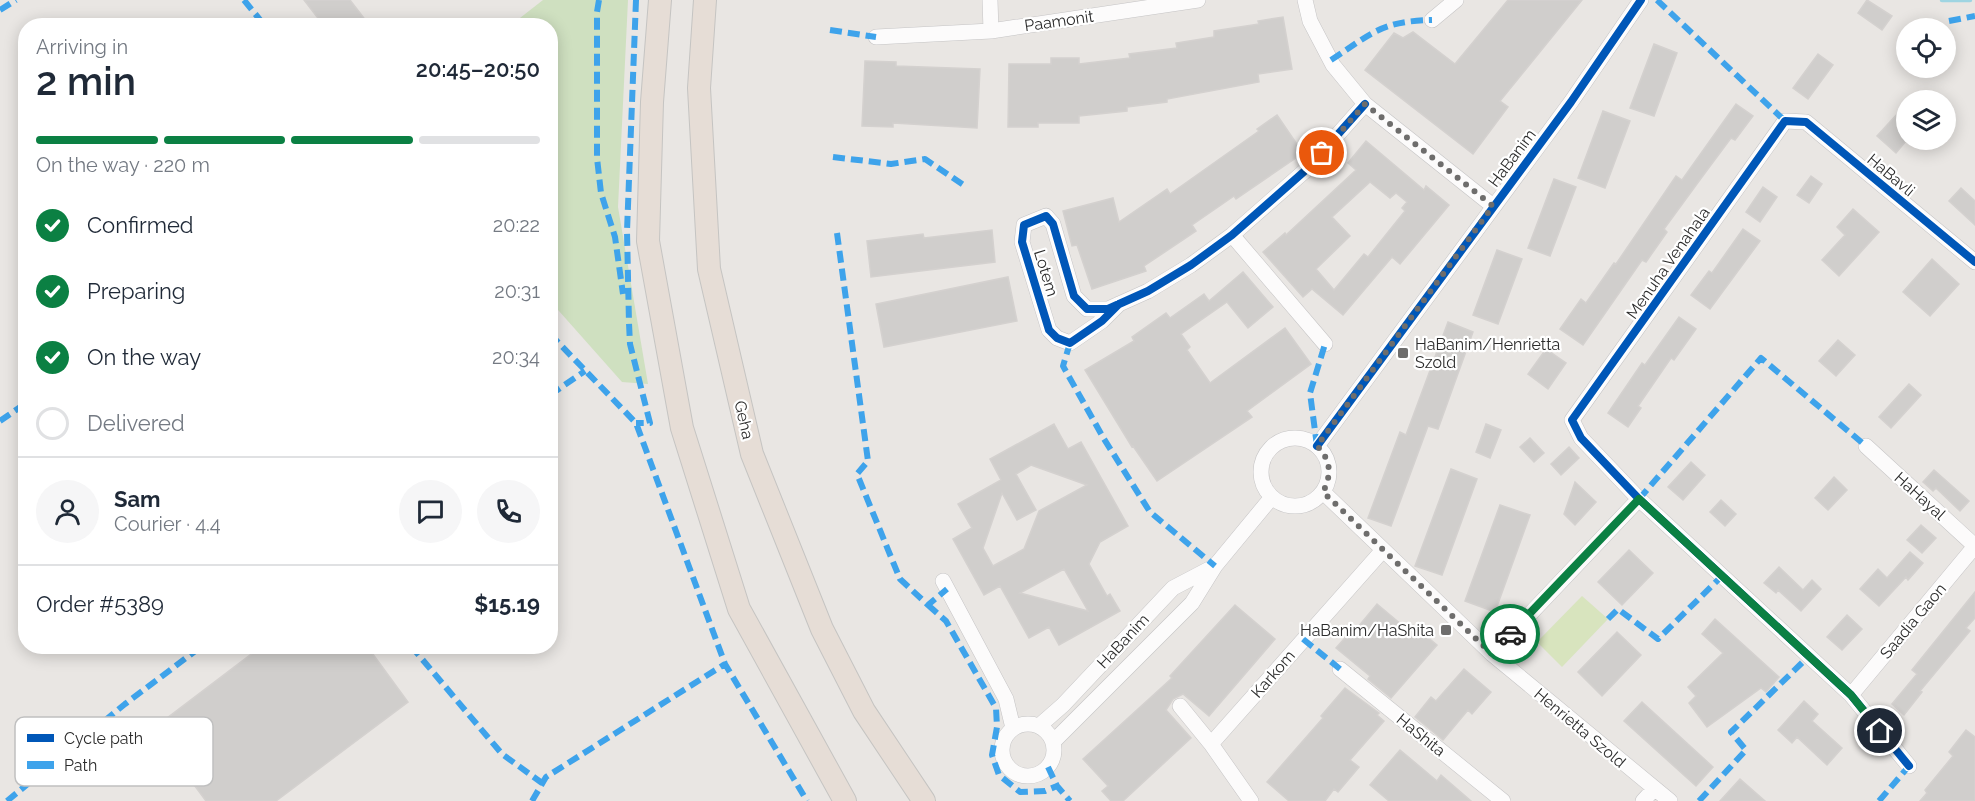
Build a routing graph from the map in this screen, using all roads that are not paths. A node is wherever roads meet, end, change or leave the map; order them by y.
1 (660, 0) edge
2 (705, 0) edge
3 (990, 0) edge
4 (1198, 0) edge
5 (1305, 0) edge
6 (1456, 0) edge
7 (1641, 0) edge
8 (1432, 20) dead end
9 (991, 31) junction
10 (876, 37) dead end
11 (1365, 104) junction
12 (1785, 121) joint
13 (1493, 206) junction
14 (1232, 235) junction
15 (1975, 262) edge
16 (1119, 304) junction
17 (1325, 344) dead end
18 (1317, 446) junction
19 (1866, 446) dead end
20 (1323, 492) junction
21 (1272, 497) junction
22 (1639, 499) junction
23 (1975, 546) edge
24 (1383, 550) junction
25 (1215, 566) junction
26 (943, 581) dead end
27 (1492, 654) junction
28 (1340, 669) dead end
29 (1851, 695) junction
30 (1180, 706) dead end
31 (1039, 726) junction
32 (1013, 728) junction
33 (1053, 742) junction
34 (1211, 744) junction
35 (1909, 766) dead end
36 (1654, 789) junction
37 (1498, 800) edge
38 (845, 801) edge
39 (924, 801) edge
40 (1251, 801) edge
41 (1642, 801) edge
42 (1670, 801) edge

1 - 38 highway
2 - 39 highway, Geha
3 - 9 street
4 - 9 street, Paamonit
5 - 11 street
6 - 8 street
7 - 13 street, HaBanim
9 - 10 street, Paamonit
11 - 13 street
11 - 14 street, Lotem
12 - 15 street, HaBavli
12 - 22 street, Menuha Venahala
13 - 18 street, HaBanim
14 - 16 street, Lotem
14 - 17 street
16 - 16 street, Lotem
18 - 20 street
18 - 21 street
19 - 23 street, HaHayal
20 - 21 street
20 - 24 street
21 - 25 street, HaBanim
22 - 27 street
22 - 29 street
23 - 29 street, Saadia Gaon
24 - 27 street
24 - 34 street, Karkom
25 - 31 street, HaBanim
25 - 33 street, HaBanim
26 - 32 street
27 - 36 street, Henrietta Szold
28 - 37 street, HaShita
29 - 35 street
30 - 34 street
31 - 32 street
31 - 33 street
32 - 33 street
34 - 40 street
36 - 41 street
36 - 42 street, Henrietta Szold

